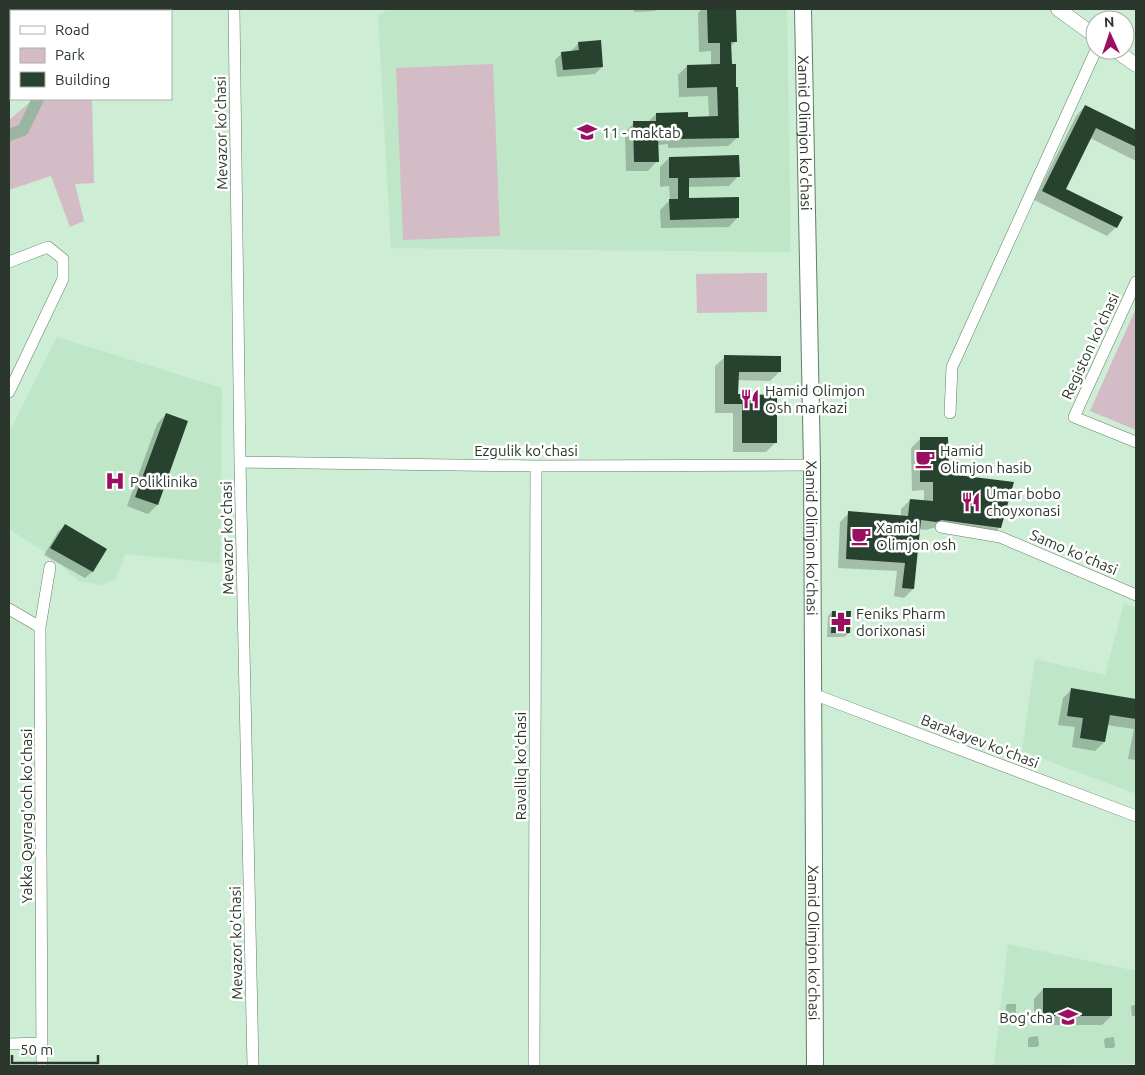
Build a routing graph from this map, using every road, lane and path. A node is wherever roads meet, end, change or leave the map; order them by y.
1 (234, 9) edge
2 (803, 9) edge
3 (1058, 9) edge
4 (1085, 29) edge
5 (1091, 60) edge
6 (9, 262) edge
7 (1136, 282) edge
8 (9, 392) edge
9 (950, 413) dead end
10 (1136, 442) edge
11 (240, 462) junction
12 (812, 465) junction
13 (536, 466) junction
14 (941, 527) dead end
15 (50, 567) dead end
16 (1136, 594) edge
17 (9, 609) edge
18 (40, 627) junction
19 (813, 694) junction
20 (1136, 816) edge
21 (42, 1043) junction
22 (9, 1044) edge
23 (42, 1066) edge
24 (253, 1066) edge
25 (534, 1066) edge
26 (815, 1066) edge

1 - 11 street, Mevazor ko'chasi
2 - 12 main road, Xamid Olimjon ko'chasi
3 - 4 street
5 - 9 street
6 - 8 street
7 - 10 street, Registon ko'chasi
11 - 13 street, Ezgulik ko'chasi
11 - 24 street, Mevazor ko'chasi
12 - 13 street, Ezgulik ko'chasi
12 - 19 main road, Xamid Olimjon ko'chasi
13 - 25 street, Ravalliq ko'chasi
14 - 16 street, Samo ko'chasi
15 - 18 street, Yakka Qayrag'och ko'chasi
17 - 18 street
18 - 21 street, Yakka Qayrag'och ko'chasi
19 - 20 street, Barakayev ko'chasi
19 - 26 main road, Xamid Olimjon ko'chasi
21 - 22 street
21 - 23 street, Yakka Qayrag'och ko'chasi

